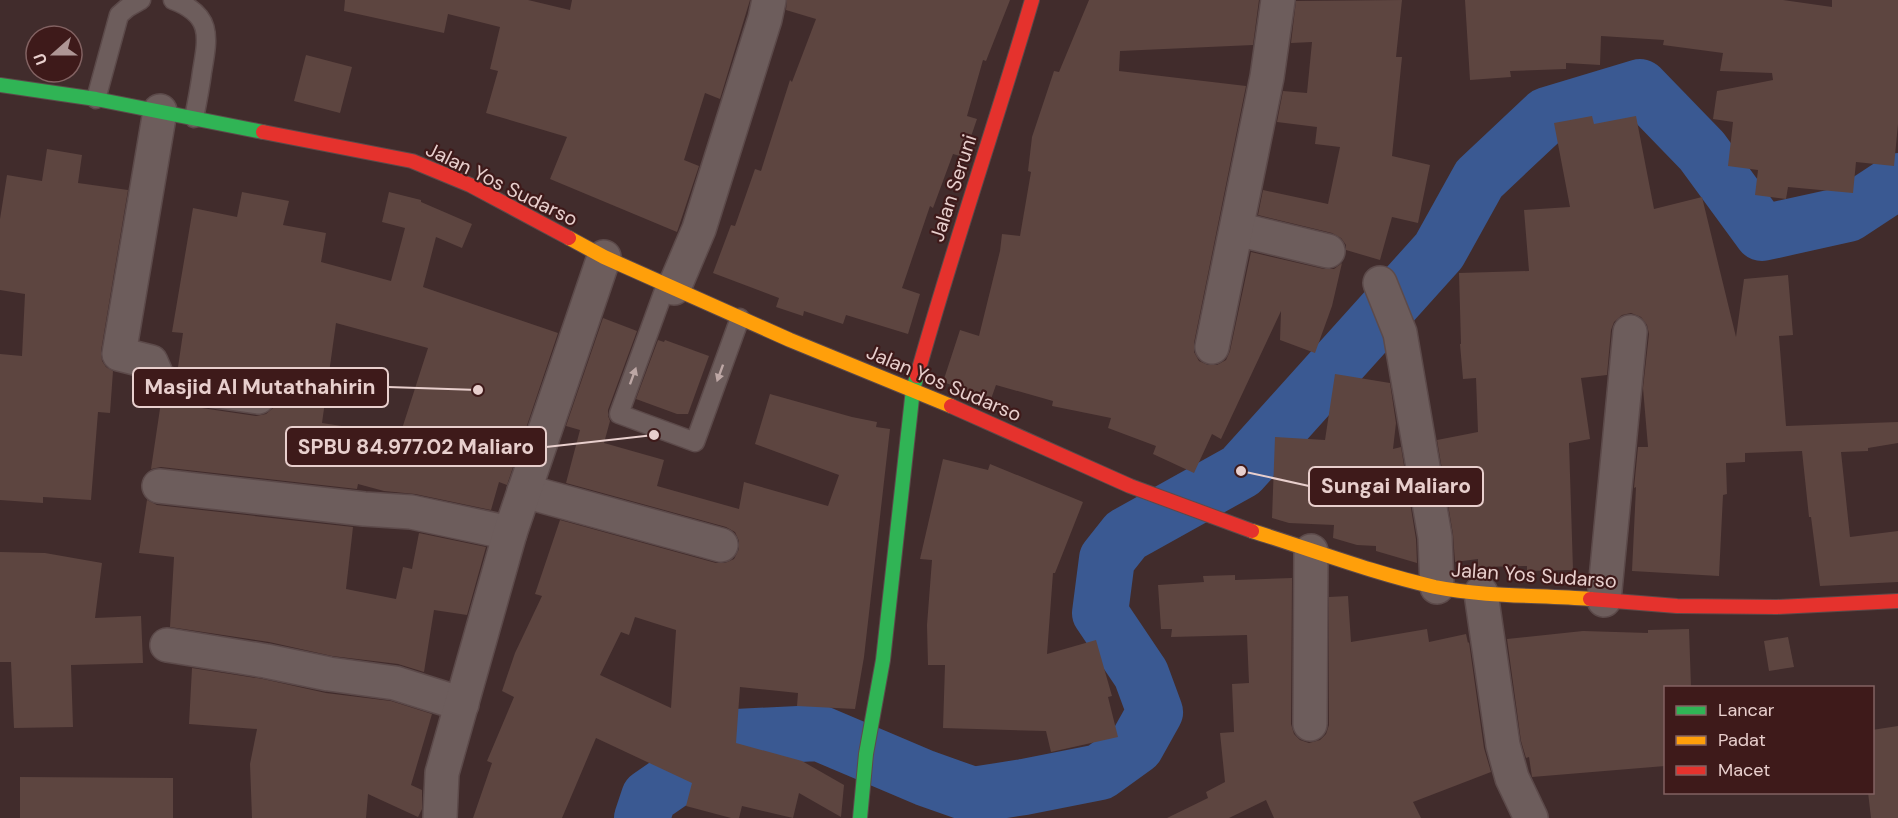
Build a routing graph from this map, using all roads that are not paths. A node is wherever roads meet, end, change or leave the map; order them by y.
1 (141, 0) edge
2 (172, 0) edge
3 (769, 0) edge
4 (1032, 0) edge
5 (1278, 0) edge
6 (0, 85) edge
7 (96, 99) junction
8 (159, 111) junction
9 (194, 118) junction
10 (1237, 229) junction
11 (1328, 251) dead end
12 (604, 257) junction
13 (1380, 283) dead end
14 (670, 287) junction
15 (740, 318) junction
16 (1630, 332) dead end
17 (1212, 348) dead end
18 (913, 389) junction
19 (267, 390) dead end
20 (159, 486) dead end
21 (524, 491) junction
22 (510, 533) junction
23 (721, 545) dead end
24 (1311, 551) junction
25 (1437, 587) junction
26 (1481, 593) junction
27 (1604, 600) junction
28 (1898, 601) edge
29 (167, 645) dead end
30 (462, 704) junction
31 (1310, 724) dead end
32 (440, 818) edge
33 (860, 818) edge
34 (1531, 818) edge

1 - 7 lane
2 - 9 lane
3 - 14 street
4 - 18 street, Jalan Seruni
5 - 10 street
6 - 7 street, Jalan Yos Sudarso
7 - 8 street, Jalan Yos Sudarso
8 - 9 street, Jalan Yos Sudarso
8 - 19 street
9 - 12 street, Jalan Yos Sudarso
10 - 11 street
10 - 17 street
12 - 14 street, Jalan Yos Sudarso
12 - 21 street
13 - 25 street
14 - 15 street, Jalan Yos Sudarso
15 -> 14 lane
15 - 18 street, Jalan Yos Sudarso
16 - 27 street
18 - 24 street, Jalan Yos Sudarso
18 - 33 street, Jalan Seruni
20 - 22 street
21 - 22 street
21 - 23 street
22 - 30 street
24 - 25 street, Jalan Yos Sudarso
24 - 31 street
25 - 26 street, Jalan Yos Sudarso
26 - 27 street, Jalan Yos Sudarso
26 - 34 street
27 - 28 street, Jalan Yos Sudarso
29 - 30 street
30 - 32 street

